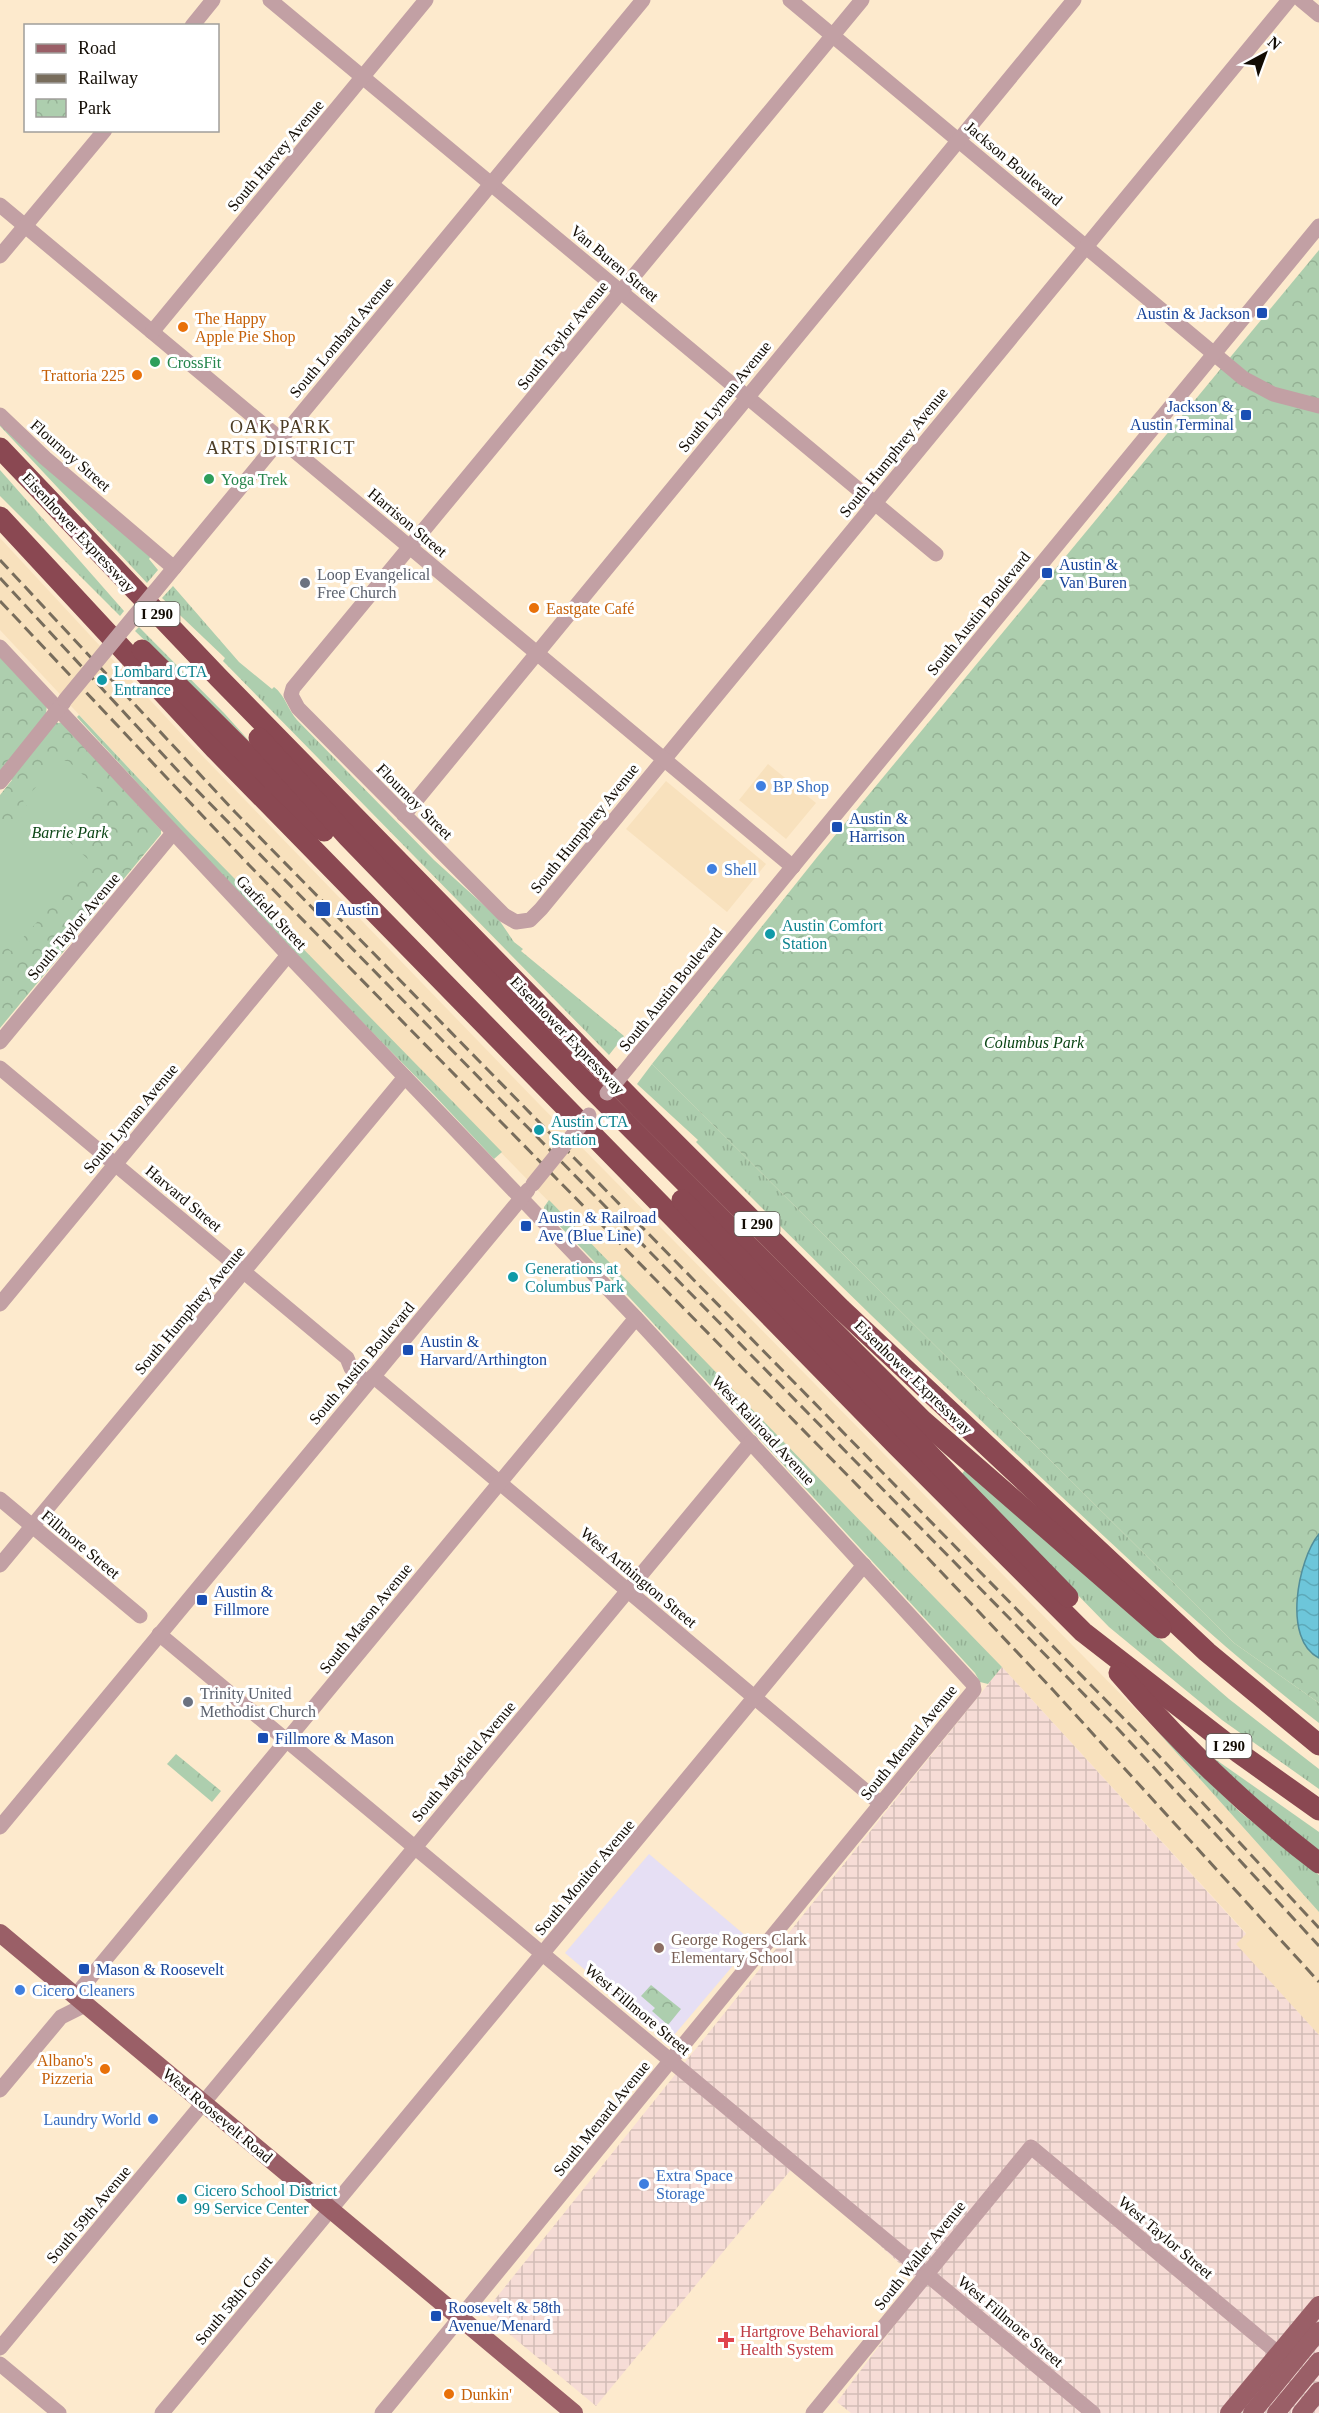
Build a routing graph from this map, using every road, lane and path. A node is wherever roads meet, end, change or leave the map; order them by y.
1 (213, 0) edge
2 (270, 0) edge
3 (426, 0) edge
4 (643, 0) edge
5 (790, 0) edge
6 (862, 0) edge
7 (1074, 0) edge
8 (1289, 0) edge
9 (1301, 0) edge
10 (1319, 15) edge
11 (194, 24) edge
12 (833, 35) junction
13 (363, 77) junction
14 (103, 132) edge
15 (958, 139) junction
16 (491, 184) junction
17 (0, 205) edge
18 (26, 226) junction
19 (1319, 226) edge
20 (1086, 246) junction
21 (0, 256) edge
22 (621, 292) junction
23 (152, 332) junction
24 (1214, 355) junction
25 (747, 397) junction
26 (1319, 406) edge
27 (0, 415) edge
28 (280, 439) junction
29 (0, 448) edge
30 (875, 503) junction
31 (0, 517) edge
32 (410, 547) junction
33 (936, 554) dead end
34 (174, 568) junction
35 (71, 594) junction
36 (0, 647) edge
37 (536, 652) junction
38 (219, 678) junction
39 (291, 695) joint
40 (62, 704) junction
41 (664, 759) junction
42 (0, 782) edge
43 (404, 815) junction
44 (173, 833) junction
45 (793, 867) junction
46 (522, 923) joint
47 (288, 955) junction
48 (0, 1042) edge
49 (0, 1068) edge
50 (405, 1077) junction
51 (598, 1104) junction
52 (116, 1164) junction
53 (522, 1198) junction
54 (244, 1272) junction
55 (0, 1304) edge
56 (636, 1318) junction
57 (370, 1380) junction
58 (751, 1442) junction
59 (500, 1483) junction
60 (0, 1499) edge
61 (32, 1526) junction
62 (0, 1565) edge
63 (864, 1565) junction
64 (628, 1591) junction
65 (140, 1616) dead end
66 (1083, 1632) junction
67 (159, 1634) junction
68 (1141, 1679) junction
69 (974, 1690) joint
70 (755, 1698) junction
71 (1289, 1720) junction
72 (1319, 1733) edge
73 (288, 1741) junction
74 (1319, 1745) edge
75 (1319, 1752) edge
76 (880, 1804) junction
77 (1319, 1810) edge
78 (0, 1827) edge
79 (416, 1848) junction
80 (1319, 1863) edge
81 (0, 1933) edge
82 (544, 1954) junction
83 (80, 2000) junction
84 (671, 2061) junction
85 (0, 2090) edge
86 (204, 2104) junction
87 (1031, 2147) joint
88 (331, 2210) junction
89 (927, 2274) junction
90 (1319, 2306) edge
91 (461, 2319) junction
92 (1319, 2331) edge
93 (0, 2348) edge
94 (1279, 2354) junction
95 (1319, 2361) edge
96 (0, 2364) edge
97 (1319, 2391) edge
98 (59, 2413) edge
99 (162, 2413) edge
100 (382, 2413) edge
101 (574, 2413) edge
102 (813, 2413) edge
103 (1093, 2413) edge
104 (1229, 2413) edge
105 (1252, 2413) edge
106 (1276, 2413) edge
107 (1301, 2413) edge

1 - 11 street
2 - 13 street, Van Buren Street
3 - 13 street, South Harvey Avenue
4 - 16 street, South Lombard Avenue
5 - 12 street, Jackson Boulevard
6 - 12 street, South Taylor Avenue
7 - 15 street, South Lyman Avenue
8 - 20 street, South Humphrey Avenue
9 - 10 street
12 - 15 street, Jackson Boulevard
12 - 22 street, South Taylor Avenue
13 - 16 street, Van Buren Street
13 - 23 street, South Harvey Avenue
14 - 18 street
15 - 20 street, Jackson Boulevard
15 - 25 street, South Lyman Avenue
16 - 22 street, Van Buren Street
16 - 28 street, South Lombard Avenue
17 - 18 street, Harrison Street
18 - 21 street
18 - 23 street, Harrison Street
19 - 24 street, South Austin Boulevard
20 - 24 street, Jackson Boulevard
20 - 30 street, South Humphrey Avenue
22 - 25 street, Van Buren Street
22 - 32 street, South Taylor Avenue
23 - 28 street, Harrison Street
24 - 26 street, Jackson Boulevard
24 - 45 street, South Austin Boulevard
25 - 30 street, Van Buren Street
25 - 37 street, South Lyman Avenue
27 - 34 street, Flournoy Street
28 - 32 street, Harrison Street
28 - 34 street, South Lombard Avenue
29 - 38 highway, Eisenhower Expressway / I 290
30 - 33 street, Van Buren Street
30 - 41 street, South Humphrey Avenue
31 - 35 highway, I 290
32 - 37 street, Harrison Street
32 - 39 street, South Taylor Avenue
34 - 40 street, South Lombard Avenue, bridge
35 - 51 highway
35 - 66 highway, I 290
36 - 40 street, Garfield Street
37 - 41 street, Harrison Street
37 - 43 street, South Lyman Avenue
38 - 51 highway
38 - 71 highway, Eisenhower Expressway / I 290
39 - 43 street, Flournoy Street
40 - 42 street, South Lombard Avenue
40 - 44 street, Garfield Street
41 - 45 street, Harrison Street
41 - 46 street, South Humphrey Avenue
43 - 46 street, Flournoy Street
44 - 47 street, Garfield Street
44 - 48 street, South Taylor Avenue
45 - 51 street, South Austin Boulevard, bridge
47 - 50 street, Garfield Street
47 - 52 street, South Lyman Avenue
49 - 52 street, Harvard Street
50 - 53 street, Garfield Street
50 - 54 street, South Humphrey Avenue
51 - 53 street, South Austin Boulevard, bridge
51 - 68 highway
51 - 75 highway
52 - 54 street, Harvard Street
52 - 55 street, South Lyman Avenue
53 - 56 street, West Railroad Avenue
53 - 57 street, South Austin Boulevard
54 - 57 street, Harvard Street
54 - 61 street, South Humphrey Avenue
56 - 58 street, West Railroad Avenue
56 - 59 street, South Mason Avenue
57 - 59 street, West Arthington Street
57 - 67 street, South Austin Boulevard
58 - 63 street, West Railroad Avenue
58 - 64 street, South Mayfield Avenue
59 - 64 street, West Arthington Street
59 - 73 street, South Mason Avenue
60 - 61 street, Fillmore Street
61 - 62 street, South Humphrey Avenue
61 - 65 street, Fillmore Street
63 - 69 street, West Railroad Avenue
63 - 70 street, South Monitor Avenue
64 - 70 street, West Arthington Street
64 - 79 street, South Mayfield Avenue
66 - 68 highway, I 290
66 - 80 highway
67 - 73 street, West Fillmore Street
67 - 78 street, South Austin Boulevard
68 - 77 highway, I 290
69 - 76 street, South Menard Avenue
70 - 76 street, West Arthington Street
70 - 82 street, South Monitor Avenue
71 - 72 highway
71 - 74 highway, Eisenhower Expressway / I 290
73 - 79 street, West Fillmore Street
73 - 83 street, South Mason Avenue
76 - 84 street, South Menard Avenue
79 - 82 street, West Fillmore Street
79 - 86 street, South Mayfield Avenue
81 - 83 main road, West Roosevelt Road
82 - 84 street, West Fillmore Street
82 - 88 street, South Monitor Avenue
83 - 85 street, South Mason Avenue
83 - 86 main road, West Roosevelt Road
84 - 89 street, West Fillmore Street
84 - 91 street, South Menard Avenue
86 - 88 main road, West Roosevelt Road
86 - 93 street, South 59th Avenue
87 - 89 street, South Waller Avenue
87 - 94 street, West Taylor Street
88 - 91 main road, West Roosevelt Road
88 - 99 street, South 58th Court
89 - 102 street, South Waller Avenue
89 - 103 street, West Fillmore Street
90 - 94 main road
91 - 100 street, South Menard Avenue
91 - 101 main road, West Roosevelt Road
92 - 105 main road
94 - 104 main road
95 - 106 main road
96 - 98 street
97 - 107 main road

